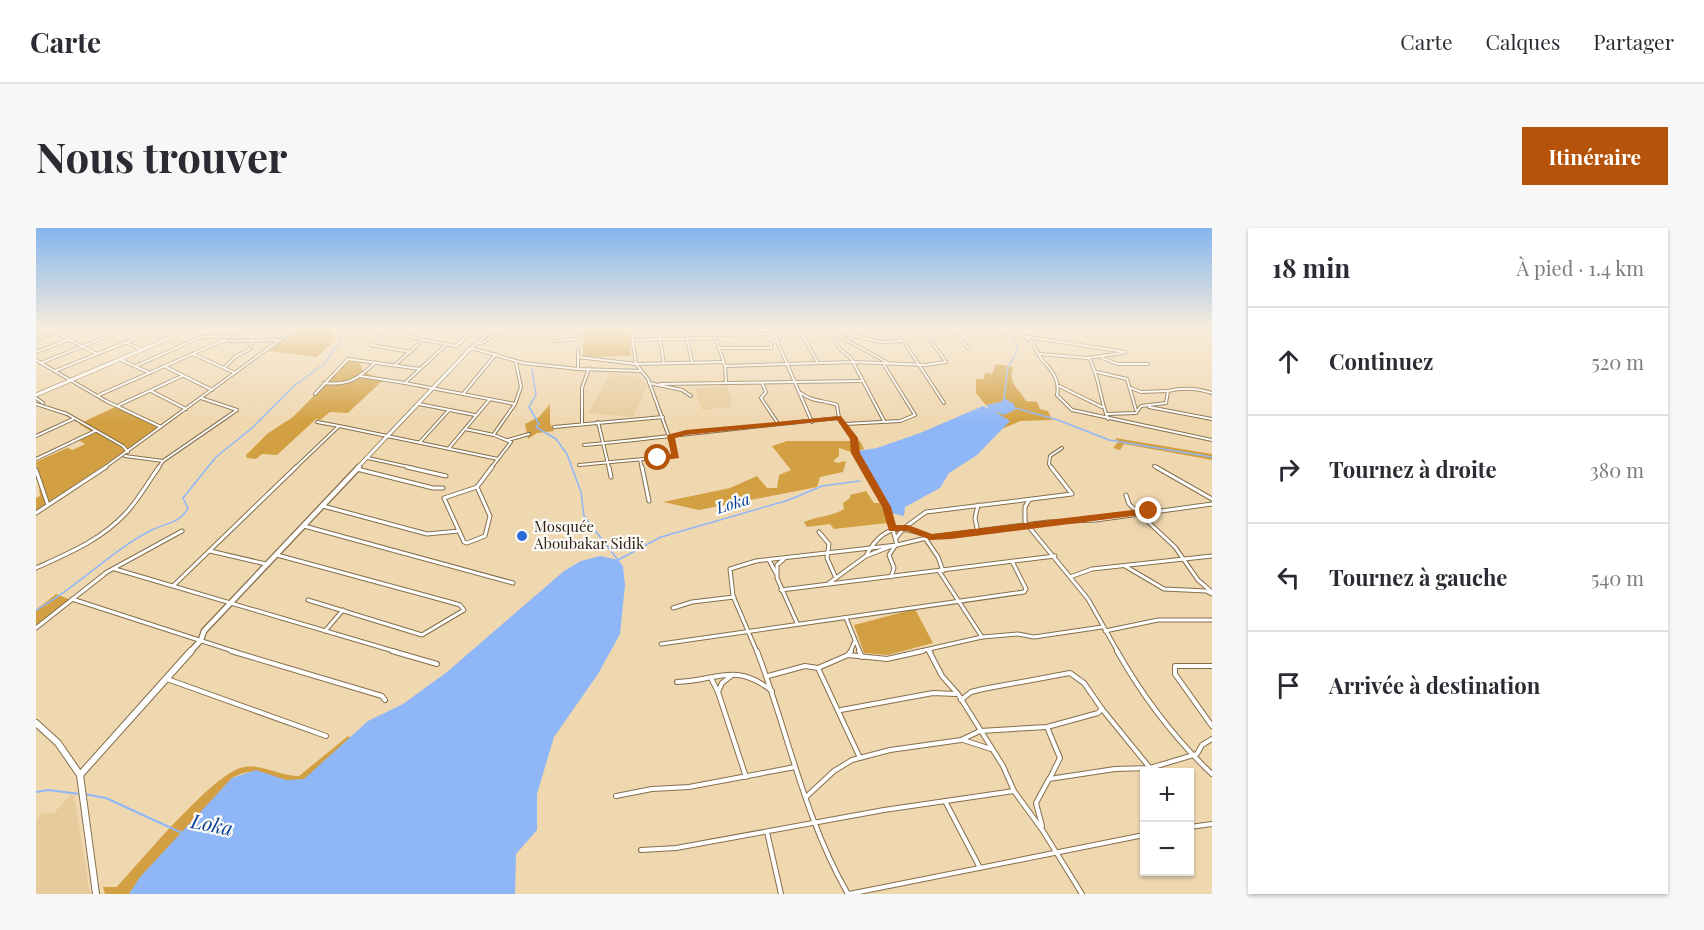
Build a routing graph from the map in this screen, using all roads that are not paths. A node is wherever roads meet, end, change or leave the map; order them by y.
1 (36, 360) edge
2 (51, 360) edge
3 (82, 360) edge
4 (121, 360) joint
5 (149, 360) edge
6 (180, 360) edge
7 (206, 360) edge
8 (232, 360) edge
9 (253, 360) edge
10 (347, 360) edge
11 (358, 360) edge
12 (401, 360) edge
13 (430, 360) edge
14 (460, 360) edge
15 (493, 360) edge
16 (510, 360) edge
17 (578, 360) edge
18 (604, 360) edge
19 (635, 360) edge
20 (723, 360) edge
21 (787, 360) edge
22 (816, 360) edge
23 (851, 360) edge
24 (884, 360) edge
25 (914, 360) edge
26 (945, 360) edge
27 (1042, 360) edge
28 (1090, 360) edge
29 (1106, 360) edge
30 (376, 362) junction
31 (515, 362) junction
32 (664, 363) joint
33 (692, 363) joint
34 (818, 363) junction
35 (853, 363) junction
36 (889, 363) junction
37 (1148, 363) dead end
38 (42, 364) junction
39 (636, 364) junction
40 (724, 364) junction
41 (789, 364) junction
42 (395, 365) junction
43 (884, 365) junction
44 (136, 366) junction
45 (918, 366) junction
46 (36, 367) edge
47 (165, 367) junction
48 (224, 368) junction
49 (589, 368) junction
50 (420, 369) junction
51 (578, 369) junction
52 (55, 371) junction
53 (641, 371) junction
54 (1097, 372) junction
55 (150, 373) junction
56 (235, 373) junction
57 (182, 376) junction
58 (360, 376) junction
59 (73, 380) junction
60 (862, 381) junction
61 (649, 382) junction
62 (797, 382) junction
63 (324, 383) junction
64 (405, 383) junction
65 (726, 383) junction
66 (762, 383) junction
67 (660, 384) junction
68 (1059, 386) junction
69 (433, 388) junction
70 (1131, 388) junction
71 (212, 390) junction
72 (151, 391) junction
73 (1168, 391) junction
74 (1211, 392) edge
75 (801, 393) junction
76 (315, 394) dead end
77 (463, 394) junction
78 (99, 395) junction
79 (691, 396) dead end
80 (36, 397) edge
81 (200, 398) junction
82 (490, 399) junction
83 (1134, 401) junction
84 (944, 403) dead end
85 (36, 404) edge
86 (44, 404) junction
87 (419, 404) junction
88 (514, 404) junction
89 (118, 405) junction
90 (1141, 406) junction
91 (1102, 407) junction
92 (186, 409) junction
93 (449, 410) junction
94 (1136, 410) junction
95 (475, 414) junction
96 (1107, 414) junction
97 (663, 417) junction
98 (839, 418) junction
99 (73, 419) junction
100 (1108, 419) junction
101 (1212, 419) edge
102 (884, 421) junction
103 (317, 422) dead end
104 (598, 422) junction
105 (812, 422) junction
106 (851, 422) junction
107 (777, 423) junction
108 (582, 424) junction
109 (845, 424) junction
110 (339, 426) junction
111 (554, 427) dead end
112 (161, 428) junction
113 (465, 429) junction
114 (95, 431) junction
115 (529, 434) dead end
116 (389, 435) junction
117 (494, 435) junction
118 (36, 436) edge
119 (670, 437) junction
120 (508, 440) junction
121 (1212, 440) edge
122 (420, 442) junction
123 (601, 443) junction
124 (584, 445) dead end
125 (449, 448) junction
126 (1062, 448) dead end
127 (128, 452) junction
128 (123, 456) junction
129 (368, 458) junction
130 (36, 459) edge
131 (498, 459) junction
132 (640, 460) junction
133 (163, 461) junction
134 (608, 463) junction
135 (579, 465) dead end
136 (1154, 466) dead end
137 (357, 469) junction
138 (36, 470) edge
139 (446, 476) dead end
140 (611, 477) dead end
141 (477, 487) junction
142 (444, 488) dead end
143 (1126, 495) dead end
144 (1212, 499) edge
145 (1029, 500) junction
146 (649, 501) dead end
147 (1212, 504) edge
148 (48, 505) junction
149 (321, 505) junction
150 (978, 505) junction
151 (36, 513) edge
152 (1139, 513) junction
153 (1028, 525) junction
154 (302, 526) junction
155 (904, 528) junction
156 (892, 529) junction
157 (182, 531) dead end
158 (459, 531) junction
159 (819, 532) dead end
160 (978, 533) junction
161 (931, 537) junction
162 (896, 538) junction
163 (925, 538) junction
164 (897, 545) junction
165 (871, 546) junction
166 (210, 551) junction
167 (827, 553) junction
168 (276, 554) junction
169 (866, 556) junction
170 (1055, 556) junction
171 (1212, 556) edge
172 (785, 558) junction
173 (1184, 558) junction
174 (768, 560) junction
175 (1012, 561) junction
176 (267, 564) junction
177 (1125, 566) junction
178 (36, 568) edge
179 (115, 569) junction
180 (941, 571) junction
181 (777, 574) junction
182 (834, 576) junction
183 (891, 577) junction
184 (1070, 577) junction
185 (513, 583) dead end
186 (828, 583) junction
187 (174, 585) junction
188 (781, 590) junction
189 (1212, 593) edge
190 (734, 597) junction
191 (72, 599) junction
192 (308, 600) dead end
193 (961, 601) junction
194 (232, 603) junction
195 (673, 608) dead end
196 (343, 610) junction
197 (846, 618) junction
198 (1212, 620) edge
199 (797, 623) junction
200 (36, 628) edge
201 (1104, 629) junction
202 (325, 631) junction
203 (750, 631) junction
204 (982, 637) junction
205 (855, 638) junction
206 (201, 640) junction
207 (661, 644) dead end
208 (926, 650) junction
209 (849, 655) junction
210 (862, 657) junction
211 (437, 664) dead end
212 (1212, 666) edge
213 (818, 668) junction
214 (731, 676) junction
215 (768, 676) junction
216 (167, 679) junction
217 (711, 680) junction
218 (677, 682) dead end
219 (718, 692) junction
220 (773, 693) junction
221 (958, 694) junction
222 (385, 700) dead end
223 (961, 700) junction
224 (1102, 709) junction
225 (841, 710) junction
226 (36, 723) edge
227 (1212, 725) edge
228 (1047, 727) junction
229 (980, 731) junction
230 (326, 736) dead end
231 (1212, 739) edge
232 (961, 740) junction
233 (992, 750) junction
234 (1193, 756) junction
235 (860, 758) junction
236 (795, 767) junction
237 (1140, 768) edge
238 (1150, 768) joint
239 (1212, 774) edge
240 (80, 775) junction
241 (746, 777) junction
242 (1049, 779) junction
243 (1014, 791) junction
244 (616, 796) dead end
245 (806, 797) junction
246 (945, 801) junction
247 (816, 824) junction
248 (1212, 824) edge
249 (1194, 826) edge
250 (1043, 831) junction
251 (767, 832) junction
252 (1140, 836) edge
253 (641, 850) dead end
254 (1057, 853) junction
255 (980, 868) junction
256 (96, 894) edge
257 (781, 894) edge
258 (848, 894) edge
259 (1082, 894) edge

1 - 38 street
2 - 38 street
3 - 52 street
4 - 44 street
4 - 59 street
5 - 44 street
6 - 47 street
7 - 48 street
8 - 48 street
9 - 56 street
10 - 63 street
11 - 30 street
12 - 42 street
13 - 50 street
14 - 69 street
15 - 77 street
16 - 31 street
17 - 51 street
18 - 39 street
19 - 39 street
20 - 40 street
21 - 41 street
22 - 34 street
23 - 35 street
24 - 36 street
25 - 45 street
26 - 45 street
27 - 68 street
28 - 54 street
29 - 37 street
30 - 42 street
30 - 58 street
31 - 51 street
31 - 88 street
32 - 33 street
32 - 39 street
33 - 40 street
34 - 35 street
34 - 41 street
35 - 43 street
35 - 60 street
36 - 43 street
36 - 45 street
38 - 46 street
38 - 52 street
39 - 53 street
40 - 41 street
40 - 65 street
41 - 62 street
42 - 50 street
43 - 102 street
44 - 55 street
45 - 84 street
47 - 55 street
47 - 57 street
48 - 56 street
49 - 51 street
49 - 53 street
49 - 108 street
50 - 64 street
52 - 59 street
53 - 61 street
54 - 70 street
54 - 91 street
55 - 78 street
56 - 71 street
57 - 71 street
57 - 72 street
58 - 63 street
58 - 64 street
59 - 78 street
59 - 80 street
60 - 62 street
60 - 102 street
61 - 67 street
61 - 97 street
62 - 66 street
62 - 75 street
63 - 76 street
64 - 69 street
65 - 66 street
65 - 67 street
66 - 107 street
67 - 79 street
68 - 91 street
68 - 100 street
69 - 77 street
69 - 87 street
70 - 73 street
70 - 83 street
71 - 81 street
72 - 89 street
72 - 92 street
73 - 74 street
73 - 90 street
75 - 98 street
75 - 105 street
77 - 82 street
78 - 89 street
80 - 86 street
81 - 92 street
81 - 133 street
82 - 88 street
82 - 95 street
83 - 90 street
83 - 94 street
85 - 86 street
86 - 99 street
87 - 93 street
87 - 116 street
88 - 117 street
89 - 112 street
90 - 94 street
90 - 101 street
91 - 96 street
92 - 112 street
93 - 95 street
93 - 122 street
94 - 96 street
95 - 113 street
96 - 100 street
97 - 104 street
97 - 119 street
98 - 105 street
98 - 106 street
98 - 109 street
99 - 114 street
99 - 118 street
100 - 121 street
102 - 106 street
103 - 110 street
104 - 108 street
104 - 123 street
105 - 107 street
106 - 109 street
107 - 119 street
108 - 111 street
109 - 156 street
110 - 116 street
110 - 166 street
112 - 127 street
113 - 117 street
113 - 125 street
114 - 127 street
114 - 130 street
115 - 120 street
116 - 122 street
116 - 129 street
117 - 120 street
119 - 123 street
119 - 132 street
120 - 131 street
122 - 125 street
123 - 124 street
123 - 134 street
125 - 131 street
126 - 145 street
127 - 128 street
128 - 133 street
128 - 148 street
129 - 137 street
129 - 139 street
131 - 141 street
132 - 134 street
132 - 146 street
133 - 178 street
134 - 135 street
134 - 140 street
136 - 144 street
137 - 142 street
137 - 149 street
138 - 148 street
141 - 158 street
141 - 158 street
143 - 152 street
145 - 150 street
145 - 153 street
147 - 152 street
148 - 151 street
149 - 154 street
149 - 158 street
150 - 155 street
150 - 160 street
152 - 153 street
152 - 173 street
153 - 160 street
153 - 170 street
154 - 168 street
154 - 185 street
155 - 156 street
155 - 161 street
155 - 162 street
156 - 162 street
156 - 165 street
157 - 179 street
159 - 167 street
160 - 161 street
161 - 163 street
162 - 164 street
163 - 164 street
163 - 180 street
164 - 165 street
164 - 169 street
164 - 183 street
165 - 167 street
165 - 169 street
166 - 176 street
166 - 187 street
167 - 172 street
167 - 182 street
168 - 176 street
168 - 196 street
169 - 182 street
170 - 175 street
170 - 184 street
171 - 173 street
172 - 174 street
172 - 181 street
173 - 177 street
173 - 189 street
174 - 181 street
174 - 190 street
175 - 180 street
175 - 193 street
176 - 194 street
177 - 184 street
177 - 189 street
179 - 187 street
179 - 191 street
180 - 183 street
180 - 193 street
181 - 188 street
182 - 186 street
183 - 186 street
184 - 201 street
186 - 188 street
187 - 194 street
188 - 199 street
190 - 195 street
190 - 203 street
191 - 200 street
191 - 206 street
192 - 196 street
193 - 197 street
193 - 204 street
194 - 202 street
194 - 206 street
196 - 202 street
197 - 199 street
197 - 205 street
198 - 201 street
199 - 203 street
201 - 204 street
201 - 234 street
202 - 211 street
203 - 207 street
203 - 215 street
204 - 208 street
205 - 209 street
205 - 210 street
206 - 216 street
206 - 222 street
208 - 210 street
208 - 221 street
209 - 210 street
209 - 213 street
212 - 227 street
213 - 215 street
213 - 225 street
214 - 217 street
214 - 219 street
214 - 220 street
215 - 220 street
216 - 230 street
216 - 240 street
217 - 218 street
217 - 219 street
219 - 241 street
220 - 236 street
221 - 223 street
221 - 225 street
223 - 224 street
223 - 229 street
224 - 228 street
224 - 238 street
225 - 235 street
226 - 240 street
228 - 229 street
228 - 242 street
229 - 232 street
229 - 233 street
231 - 234 street
232 - 233 street
232 - 235 street
233 - 243 street
234 - 238 street
234 - 239 street
235 - 245 street
236 - 241 street
236 - 245 street
237 - 242 street
240 - 256 street
241 - 244 street
242 - 250 street
243 - 246 street
243 - 250 street
245 - 247 street
246 - 247 street
246 - 255 street
247 - 251 street
247 - 258 street
248 - 249 street
250 - 254 street
251 - 253 street
251 - 257 street
252 - 254 street
254 - 255 street
254 - 259 street
255 - 258 street

